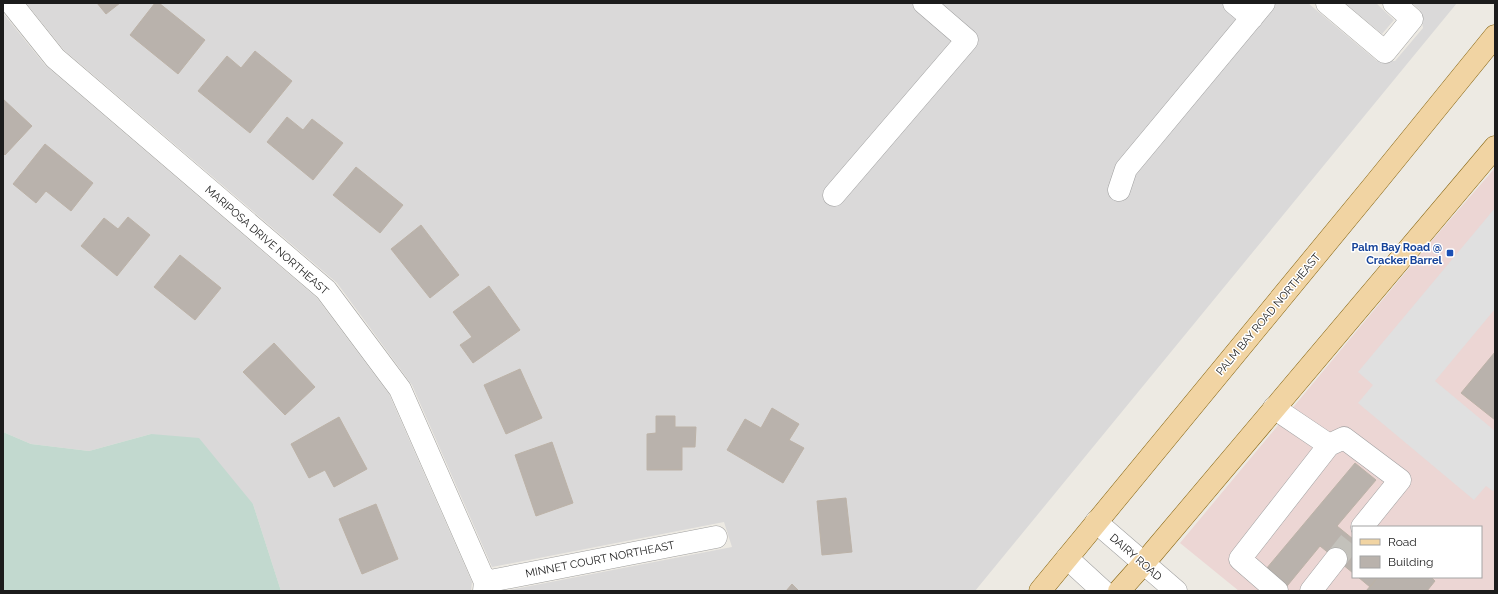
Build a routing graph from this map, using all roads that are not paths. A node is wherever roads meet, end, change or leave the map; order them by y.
1 (11, 3) edge
2 (924, 3) edge
3 (1234, 3) edge
4 (1327, 3) edge
5 (1394, 3) edge
6 (1258, 11) edge
7 (1495, 36) edge
8 (1495, 147) edge
9 (1119, 190) dead end
10 (834, 195) dead end
11 (1274, 408) junction
12 (1329, 445) junction
13 (1096, 522) junction
14 (1363, 526) edge
15 (716, 537) dead end
16 (1067, 558) junction
17 (1336, 559) tunnel mouth
18 (1144, 563) junction
19 (485, 586) edge
20 (1040, 591) edge
21 (1103, 591) edge
22 (1119, 591) edge
23 (1176, 591) edge
24 (1277, 591) edge
25 (1311, 591) edge

1 - 19 street, MARIPOSA DRIVE NORTHEAST
2 - 10 street
3 - 6 street
4 - 5 street
6 - 9 street
7 - 13 main road, PALM BAY ROAD NORTHEAST
8 - 11 main road
11 - 12 street
11 - 18 main road
12 - 14 street
12 - 24 street
13 - 16 main road, PALM BAY ROAD NORTHEAST
13 - 18 street, DAIRY ROAD
15 - 19 street, MINNET COURT NORTHEAST
16 - 20 main road, PALM BAY ROAD NORTHEAST
16 - 21 street
17 - 25 street
18 - 22 main road
18 - 23 street, DAIRY ROAD

